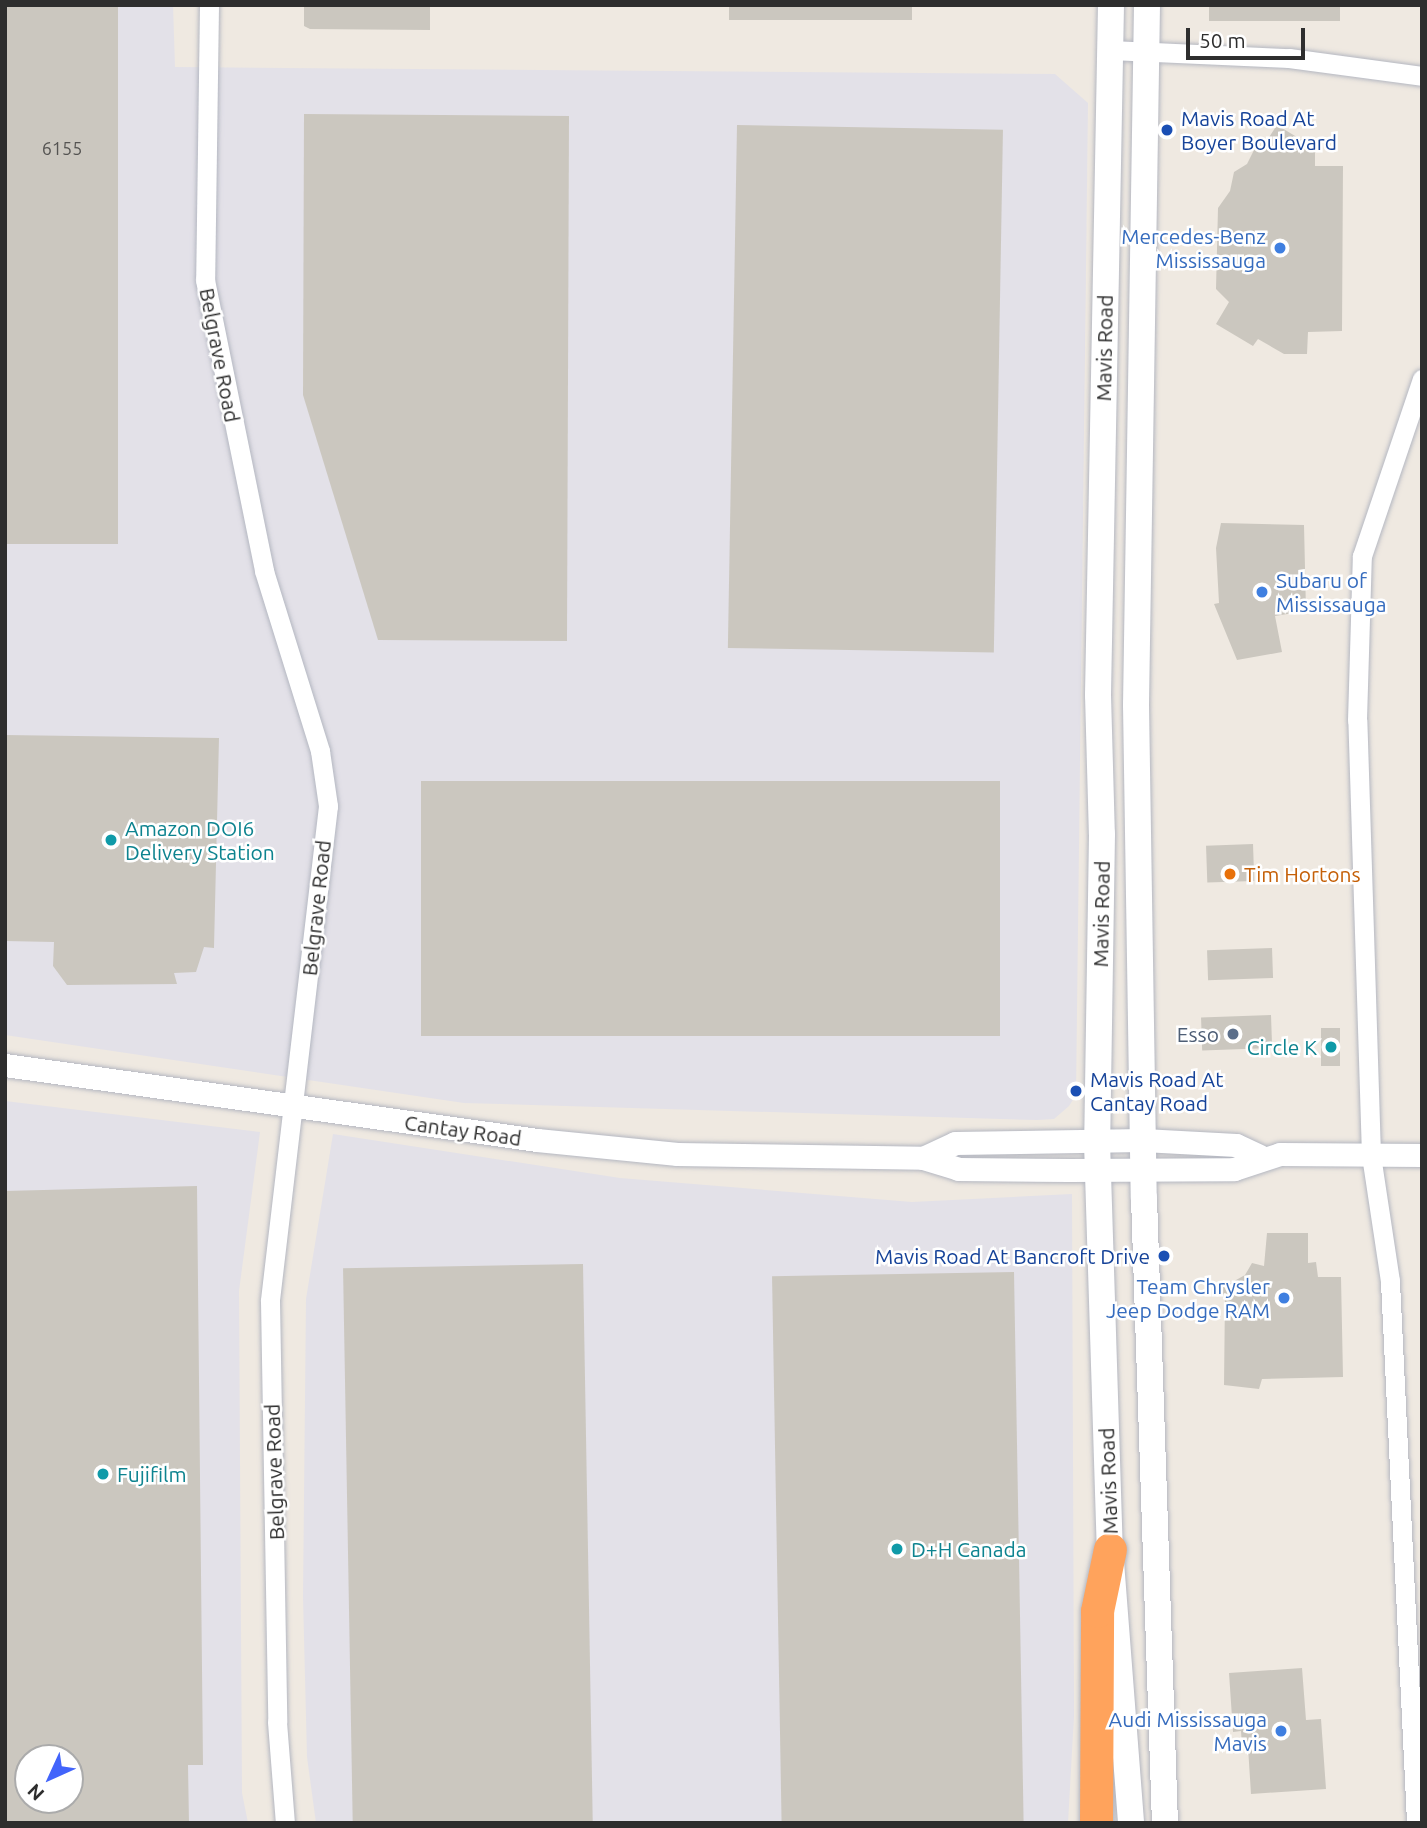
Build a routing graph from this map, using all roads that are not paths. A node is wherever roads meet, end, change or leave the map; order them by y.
1 (209, 5) edge
2 (1111, 5) edge
3 (1147, 5) edge
4 (1110, 50) junction
5 (1146, 52) junction
6 (1422, 76) edge
7 (1422, 379) edge
8 (5, 1065) edge
9 (294, 1105) junction
10 (1143, 1140) junction
11 (1097, 1142) junction
12 (1371, 1155) junction
13 (1260, 1156) junction
14 (1422, 1156) edge
15 (923, 1158) junction
16 (1143, 1168) junction
17 (1098, 1170) junction
18 (1110, 1549) junction
19 (1416, 1821) edge
20 (285, 1823) edge
21 (1096, 1823) edge
22 (1131, 1823) edge
23 (1165, 1823) edge

1 - 9 street, Belgrave Road
2 - 4 main road, Mavis Road
3 - 5 main road, Mavis Road
4 - 5 street
4 - 11 main road, Mavis Road
5 - 6 street
5 - 10 main road, Mavis Road
7 - 12 street
8 - 9 street, Cantay Road
9 - 15 street, Cantay Road
9 - 20 street, Belgrave Road
10 - 11 street, Cantay Road
10 - 13 street, Cantay Road
10 - 16 main road, Mavis Road
11 - 15 street, Cantay Road
11 - 17 main road, Mavis Road
12 - 13 street
12 - 14 street
12 - 19 street
13 - 16 street, Cantay Road
15 - 17 street, Cantay Road
16 - 17 street, Cantay Road
16 - 23 main road, Mavis Road
17 - 18 main road, Mavis Road
18 - 21 highway
18 - 22 main road, Mavis Road

